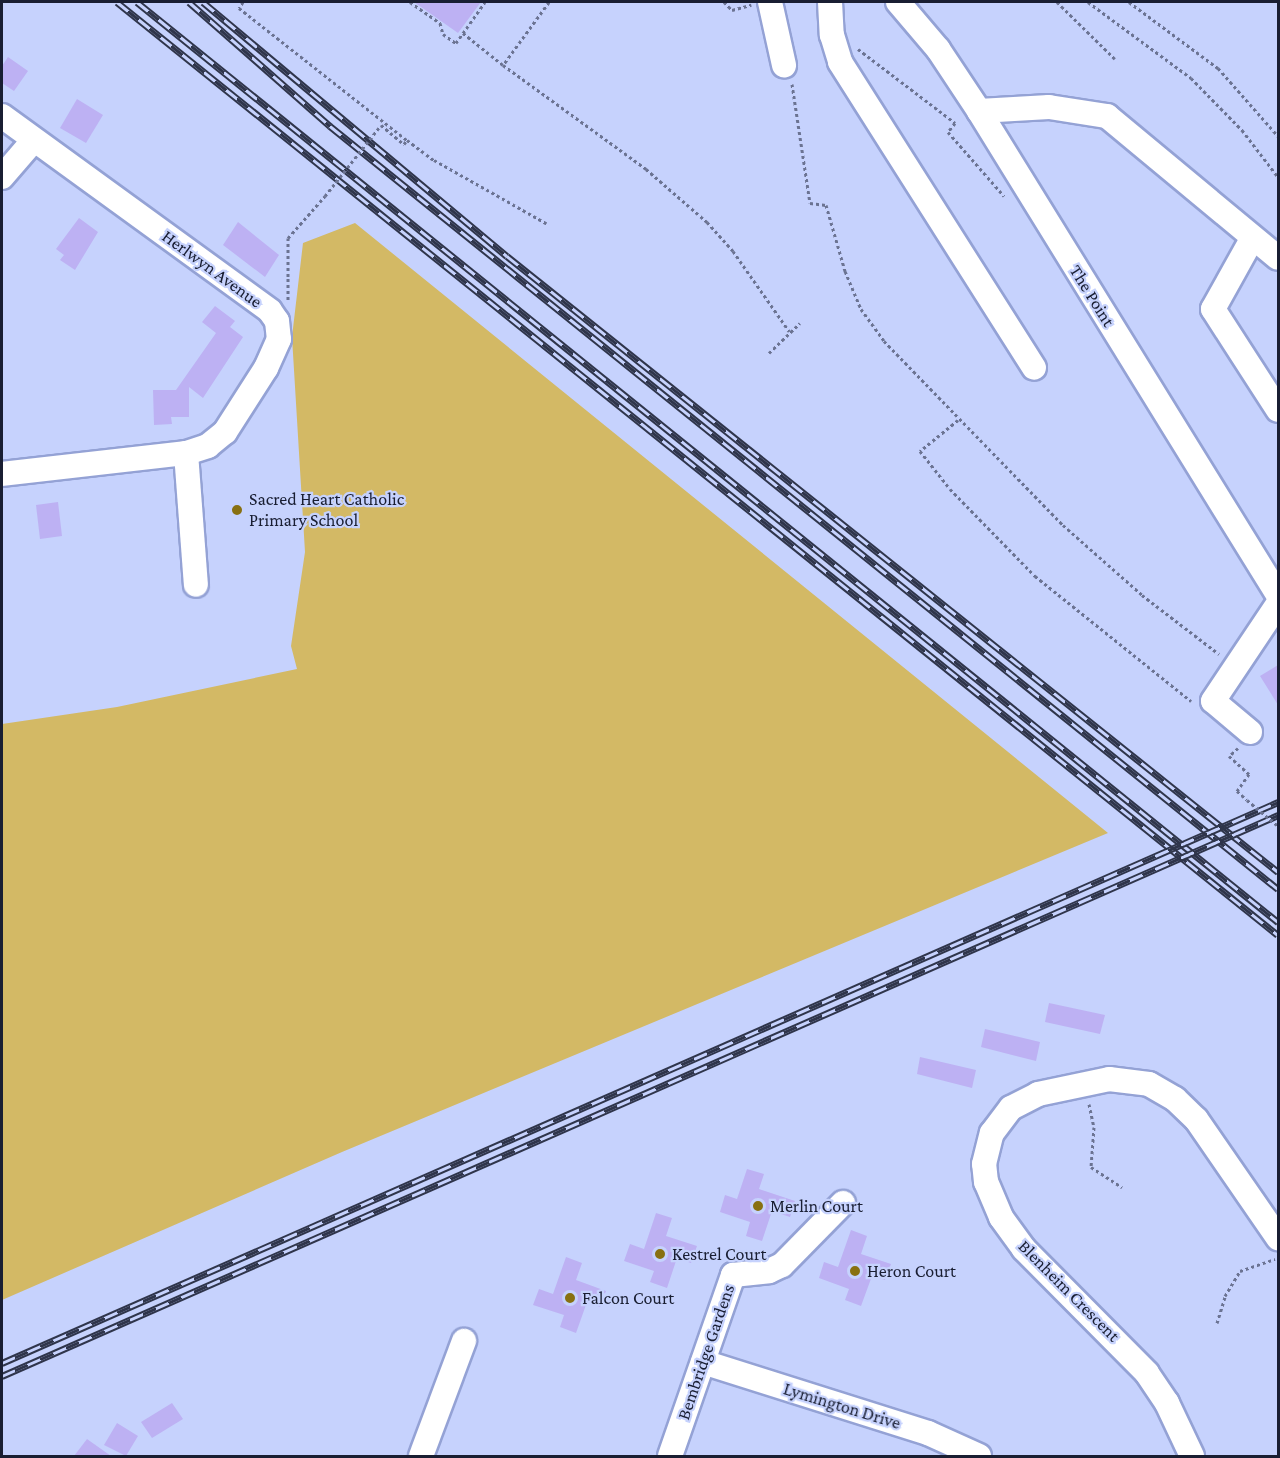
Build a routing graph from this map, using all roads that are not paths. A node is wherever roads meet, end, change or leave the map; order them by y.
1 (831, 2) edge
2 (898, 2) edge
3 (762, 3) edge
4 (784, 65) road end
5 (979, 111) junction
6 (2, 116) edge
7 (33, 141) junction
8 (2, 177) edge
9 (1252, 239) junction
10 (1278, 258) edge
11 (1034, 368) dead end
12 (1278, 410) edge
13 (186, 453) junction
14 (2, 474) edge
15 (196, 585) dead end
16 (1278, 595) edge
17 (1278, 604) edge
18 (1244, 740) road end
19 (843, 1203) dead end
20 (1278, 1238) edge
21 (464, 1341) dead end
22 (703, 1362) junction
23 (421, 1456) edge
24 (670, 1456) edge
25 (979, 1456) edge
26 (1192, 1456) edge

1 - 11 street
2 - 5 street, The Point
3 - 4 street
5 - 9 street
5 - 16 street, The Point
6 - 7 street, Herlwyn Avenue
7 - 8 street
7 - 13 street, Herlwyn Avenue
9 - 10 street
9 - 12 street
13 - 14 street, Herlwyn Avenue
13 - 15 street
17 - 18 street
19 - 22 street, Bembridge Gardens
20 - 26 street, Blenheim Crescent
21 - 23 street
22 - 24 street, Bembridge Gardens
22 - 25 street, Lymington Drive

